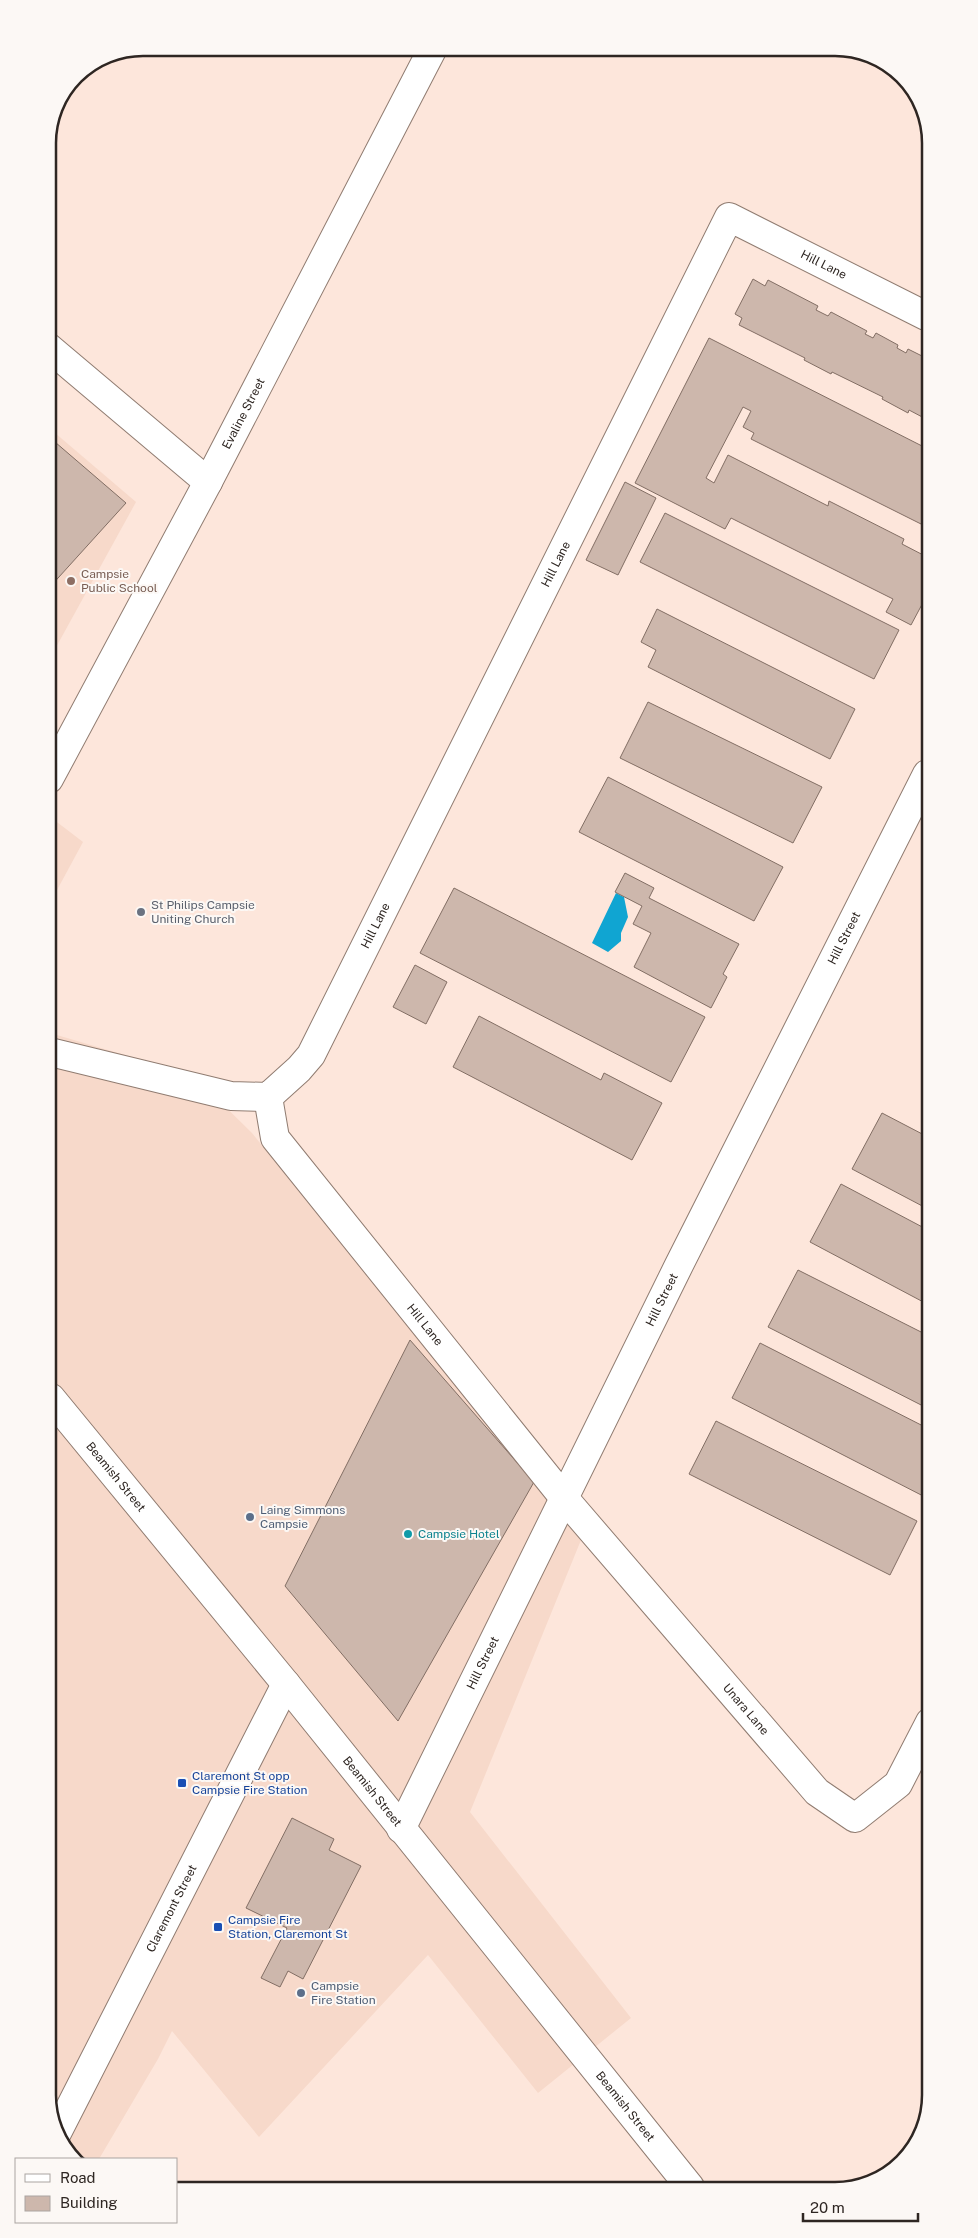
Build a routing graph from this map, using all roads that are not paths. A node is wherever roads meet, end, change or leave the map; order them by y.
1 (429, 56) edge
2 (922, 314) edge
3 (56, 354) edge
4 (208, 482) junction
5 (56, 766) edge
6 (922, 784) edge
7 (56, 1053) edge
8 (268, 1097) junction
9 (56, 1404) edge
10 (564, 1498) junction
11 (286, 1684) junction
12 (922, 1738) edge
13 (401, 1828) junction
14 (62, 2125) edge
15 (686, 2182) edge

1 - 4 street, Evaline Street
2 - 8 street, Hill Lane
3 - 4 street
4 - 5 street, Evaline Street
6 - 10 street, Hill Street
7 - 8 street
8 - 10 street, Hill Lane
9 - 11 street, Beamish Street
10 - 12 street, Unara Lane
10 - 13 street, Hill Street
11 - 13 street, Beamish Street
11 - 14 street, Claremont Street
13 - 15 street, Beamish Street

